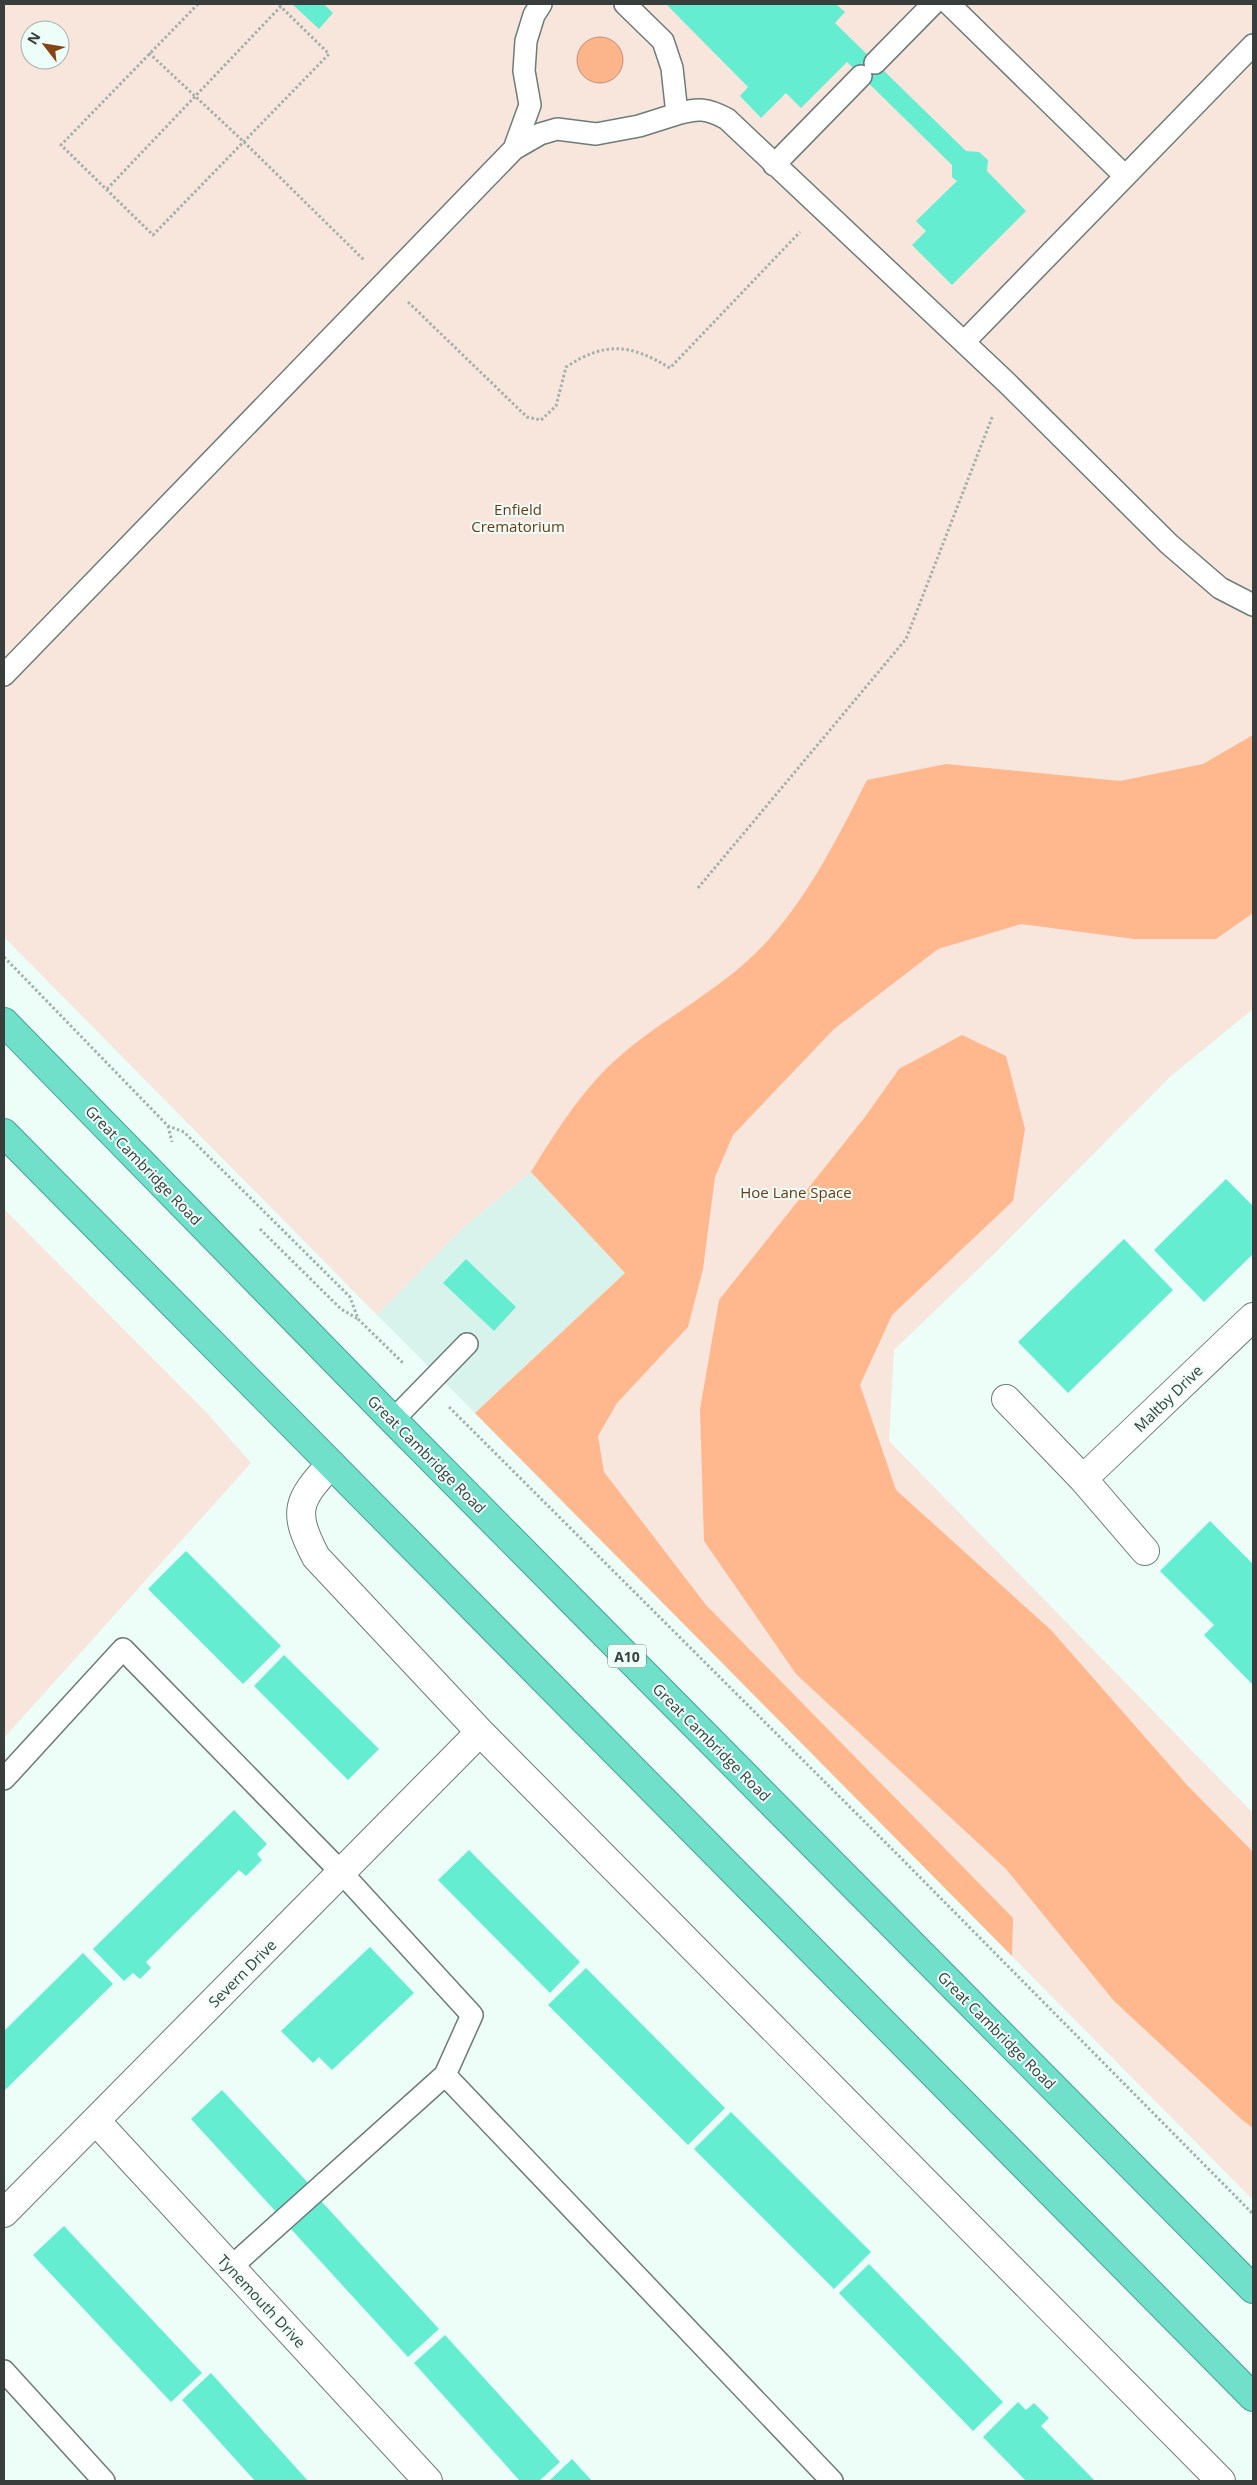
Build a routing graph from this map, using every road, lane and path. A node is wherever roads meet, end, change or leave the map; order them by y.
1 (198, 4) edge
2 (542, 4) edge
3 (625, 4) edge
4 (933, 4) edge
5 (949, 4) edge
6 (280, 5) edge
7 (1253, 44) edge
8 (149, 54) junction
9 (194, 95) junction
10 (677, 114) junction
11 (243, 141) junction
12 (514, 149) junction
13 (774, 165) junction
14 (1125, 176) junction
15 (107, 189) junction
16 (822, 210) junction
17 (385, 280) junction
18 (964, 342) junction
19 (1006, 382) junction
20 (1253, 605) edge
21 (4, 675) edge
22 (698, 888) dead end
23 (4, 956) edge
24 (4, 1022) edge
25 (4, 1134) edge
26 (264, 1234) dead end
27 (1253, 1317) edge
28 (358, 1319) junction
29 (467, 1344) dead end
30 (408, 1367) dead end
31 (1006, 1399) dead end
32 (443, 1401) dead end
33 (393, 1420) junction
34 (331, 1464) junction
35 (1083, 1479) junction
36 (1145, 1551) dead end
37 (480, 1732) junction
38 (4, 1779) edge
39 (341, 1872) junction
40 (445, 2075) junction
41 (96, 2121) junction
42 (4, 2213) edge
43 (1253, 2214) edge
44 (231, 2267) junction
45 (1253, 2289) edge
46 (4, 2371) edge
47 (1253, 2398) edge
48 (104, 2481) edge
49 (428, 2481) edge
50 (832, 2481) edge
51 (1221, 2481) edge

1 - 8 path
2 - 12 lane
3 - 10 lane
4 - 13 lane
5 - 14 lane
6 - 9 path
6 - 11 path
7 - 14 lane
8 - 9 path
8 - 15 path
9 - 11 path
9 - 15 path
10 - 12 lane
10 - 13 lane
11 - 15 path
11 - 17 path
12 - 17 lane
13 - 16 lane
14 - 18 lane
16 - 17 path
16 - 18 lane
17 - 21 lane
18 - 19 lane
19 - 20 lane
19 - 22 path
23 - 28 path
24 - 33 highway, Great Cambridge Road / A10
25 - 34 highway
26 - 28 path
27 - 35 street, Maltby Drive
28 - 30 path
29 - 33 lane
31 - 35 street
32 - 43 path
33 - 45 highway, Great Cambridge Road / A10
34 - 37 street
34 - 47 highway
35 - 36 street
37 - 39 street, Severn Drive
37 - 51 street
38 - 39 lane
39 - 40 lane
39 - 41 street, Severn Drive
40 - 44 lane
40 - 50 lane
41 - 42 street, Severn Drive
41 - 44 street, Tynemouth Drive
44 - 49 street, Tynemouth Drive
46 - 48 lane

